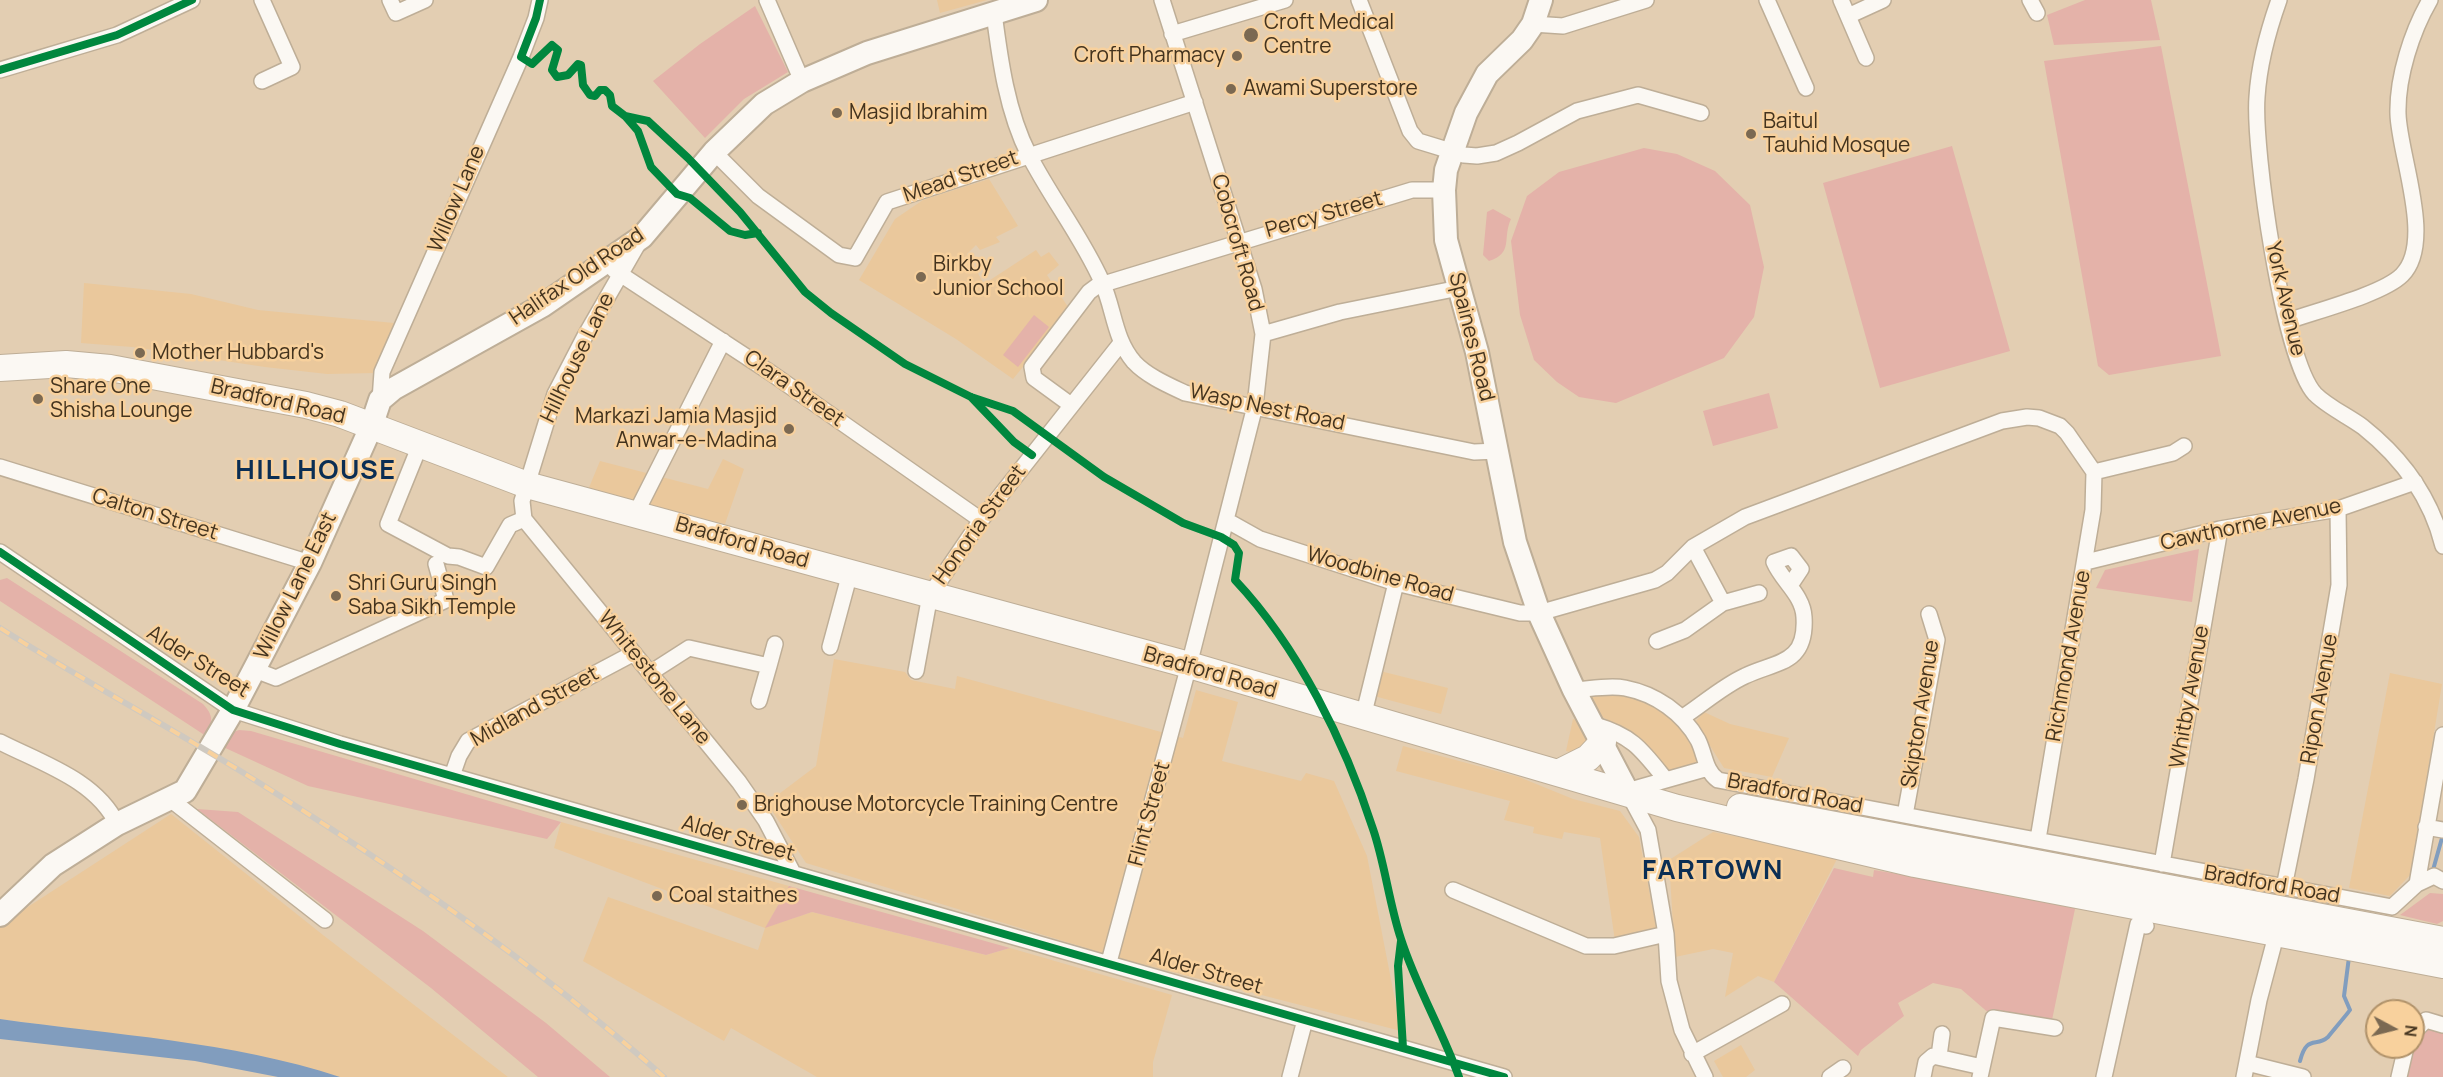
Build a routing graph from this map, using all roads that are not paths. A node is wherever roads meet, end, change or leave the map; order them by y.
1 (192, 0) edge
2 (261, 0) edge
3 (390, 0) edge
4 (426, 0) edge
5 (540, 0) edge
6 (767, 0) edge
7 (1036, 0) edge
8 (1162, 0) edge
9 (1285, 0) edge
10 (1359, 0) edge
11 (1541, 0) edge
12 (1646, 0) edge
13 (1767, 0) edge
14 (1841, 0) edge
15 (1883, 0) edge
16 (2279, 0) edge
17 (2430, 0) edge
18 (1003, 7) edge
19 (1848, 16) junction
20 (1533, 24) junction
21 (1172, 34) junction
22 (1866, 58) dead end
23 (0, 70) edge
24 (262, 81) dead end
25 (802, 81) junction
26 (1806, 88) dead end
27 (1195, 102) junction
28 (1701, 113) dead end
29 (1451, 152) junction
30 (1029, 154) junction
31 (711, 156) junction
32 (1444, 190) junction
33 (1238, 241) junction
34 (612, 269) junction
35 (1103, 284) junction
36 (1460, 288) junction
37 (2288, 321) junction
38 (1263, 334) junction
39 (723, 341) junction
40 (1121, 343) junction
41 (0, 368) edge
42 (380, 400) junction
43 (1071, 405) junction
44 (1255, 406) junction
45 (371, 427) junction
46 (420, 445) junction
47 (2184, 446) dead end
48 (1498, 451) junction
49 (0, 467) edge
50 (2094, 472) junction
51 (2415, 482) junction
52 (527, 485) junction
53 (2338, 509) junction
54 (636, 513) junction
55 (524, 519) junction
56 (981, 520) junction
57 (1226, 520) junction
58 (2220, 529) junction
59 (2443, 546) edge
60 (1693, 547) junction
61 (0, 552) edge
62 (2086, 562) junction
63 (310, 563) junction
64 (436, 564) dead end
65 (850, 573) junction
66 (1396, 583) junction
67 (1791, 584) dead end
68 (1759, 593) dead end
69 (930, 595) junction
70 (1723, 603) junction
71 (1539, 613) junction
72 (1929, 614) dead end
73 (1657, 641) dead end
74 (775, 644) dead end
75 (830, 646) dead end
76 (634, 653) junction
77 (1190, 665) junction
78 (769, 666) junction
79 (255, 669) junction
80 (916, 671) dead end
81 (650, 673) junction
82 (1574, 690) junction
83 (759, 701) dead end
84 (233, 710) junction
85 (1360, 716) junction
86 (1683, 717) junction
87 (1599, 734) junction
88 (2443, 735) edge
89 (0, 742) edge
90 (1708, 768) junction
91 (1560, 772) junction
92 (452, 776) junction
93 (1666, 780) junction
94 (1627, 791) junction
95 (170, 799) junction
96 (1677, 808) junction
97 (1905, 815) junction
98 (117, 824) junction
99 (2426, 827) junction
100 (1648, 830) junction
101 (2443, 830) edge
102 (2038, 839) junction
103 (2162, 864) junction
104 (793, 873) junction
105 (2443, 881) edge
106 (2417, 884) junction
107 (1453, 890) dead end
108 (2281, 910) junction
109 (0, 915) edge
110 (325, 920) dead end
111 (2146, 926) dead end
112 (1666, 934) junction
113 (2441, 956) edge
114 (1110, 962) junction
115 (1782, 1004) dead end
116 (1305, 1020) junction
117 (2425, 1021) edge
118 (2443, 1025) edge
119 (2055, 1028) dead end
120 (1942, 1034) dead end
121 (1692, 1054) junction
122 (1939, 1056) junction
123 (2403, 1059) edge
124 (2245, 1070) edge
125 (1981, 1072) edge
126 (1501, 1075) edge
127 (1290, 1077) edge
128 (1705, 1077) edge
129 (1923, 1077) edge
130 (2104, 1077) edge
131 (2303, 1077) edge
132 (2399, 1077) edge

1 - 23 street
2 - 24 street
3 - 4 street
5 - 42 street, Willow Lane
6 - 25 street
7 - 18 street, Halifax Old Road
8 - 21 street, Cobcroft Road
9 - 21 street
10 - 29 street
11 - 20 street, Spaines Road
12 - 20 street
13 - 26 street
14 - 19 street
15 - 19 street
16 - 37 street, York Avenue
17 - 37 street
18 - 25 street, Halifax Old Road
18 - 30 street, Wasp Nest Road
19 - 22 street
20 - 29 street, Spaines Road
21 - 27 street, Cobcroft Road
25 - 31 street, Halifax Old Road
27 - 30 street, Mead Street
27 - 33 street, Cobcroft Road
28 - 29 street
29 - 32 street, Spaines Road
30 - 31 street, Mead Street
30 - 35 street, Wasp Nest Road
31 - 34 street, Halifax Old Road
32 - 33 street, Percy Street
32 - 36 street, Spaines Road
33 - 35 street, Percy Street
33 - 38 street, Cobcroft Road
34 - 39 street, Clara Street
34 - 42 street, Halifax Old Road
34 - 52 street, Hillhouse Lane
35 - 40 street, Wasp Nest Road
35 - 43 street
36 - 38 street
36 - 48 street, Spaines Road
37 - 51 street, York Avenue
38 - 44 street, Cobcroft Road
39 - 54 street
39 - 56 street, Clara Street
40 - 43 street, Honoria Street
40 - 44 street, Wasp Nest Road
41 - 45 main road, Bradford Road
42 - 45 street
43 - 56 street, Honoria Street
44 - 48 street, Wasp Nest Road
44 - 57 street, Cobcroft Road
45 - 46 main road, Bradford Road
45 - 63 street, Willow Lane East
46 - 52 main road, Bradford Road
46 - 55 street
47 - 50 street
48 - 71 street, Spaines Road
49 - 63 street, Calton Street
50 - 60 street
50 - 62 street, Richmond Avenue
51 - 53 street, Cawthorne Avenue
51 - 59 street, York Avenue
52 - 54 main road, Bradford Road
52 - 55 street
53 - 58 street, Cawthorne Avenue
53 - 108 street, Ripon Avenue
54 - 65 main road, Bradford Road
55 - 76 street, Whitestone Lane
56 - 69 street, Honoria Street
57 - 66 street, Woodbine Road
57 - 77 street, Cobcroft Road
58 - 62 street, Cawthorne Avenue
58 - 103 street, Whitby Avenue
60 - 70 street
60 - 71 street
61 - 84 street, Alder Street
62 - 102 street, Richmond Avenue
63 - 79 street, Willow Lane East
64 - 79 street
65 - 69 main road, Bradford Road
65 - 75 street
66 - 71 street, Woodbine Road
66 - 85 street
67 - 86 street
68 - 70 street
69 - 77 main road, Bradford Road
69 - 80 street
70 - 73 street
71 - 82 street, Spaines Road
72 - 97 street, Skipton Avenue
74 - 78 street
76 - 81 street, Whitestone Lane
76 - 92 street, Midland Street
77 - 85 main road, Bradford Road
77 - 114 street, Flint Street
78 - 81 street
78 - 83 street
79 - 84 street, Willow Lane East
81 - 104 street, Whitestone Lane
82 - 86 street
82 - 87 street, Spaines Road
84 - 92 street, Alder Street
84 - 95 street
85 - 91 main road, Bradford Road
86 - 90 street
87 - 91 main road
87 - 93 street
87 - 94 street, Spaines Road
88 - 99 street
89 - 98 street
90 - 93 street, Bradford Road
90 - 97 street, Bradford Road
91 - 94 main road, Bradford Road
92 - 104 street, Alder Street
93 - 94 street, Bradford Road
94 - 96 main road
94 - 100 street
94 - 108 main road, Bradford Road
95 - 98 street
95 - 110 street
96 - 100 street
96 - 108 main road
97 - 102 street, Bradford Road
98 - 109 street
99 - 101 street
99 - 106 street
100 - 112 street
102 - 103 street, Bradford Road
103 - 108 street, Bradford Road
104 - 114 street, Alder Street
105 - 106 street
106 - 108 street, Bradford Road
107 - 112 street
108 - 113 main road, Bradford Road
108 - 124 street, Ripon Avenue
111 - 130 street
112 - 121 street
114 - 116 street, Alder Street
115 - 121 street
116 - 126 street, Alder Street
116 - 127 street
117 - 118 street
119 - 125 street
120 - 122 street
121 - 128 street
122 - 125 street
122 - 129 street
123 - 132 street
124 - 131 street

